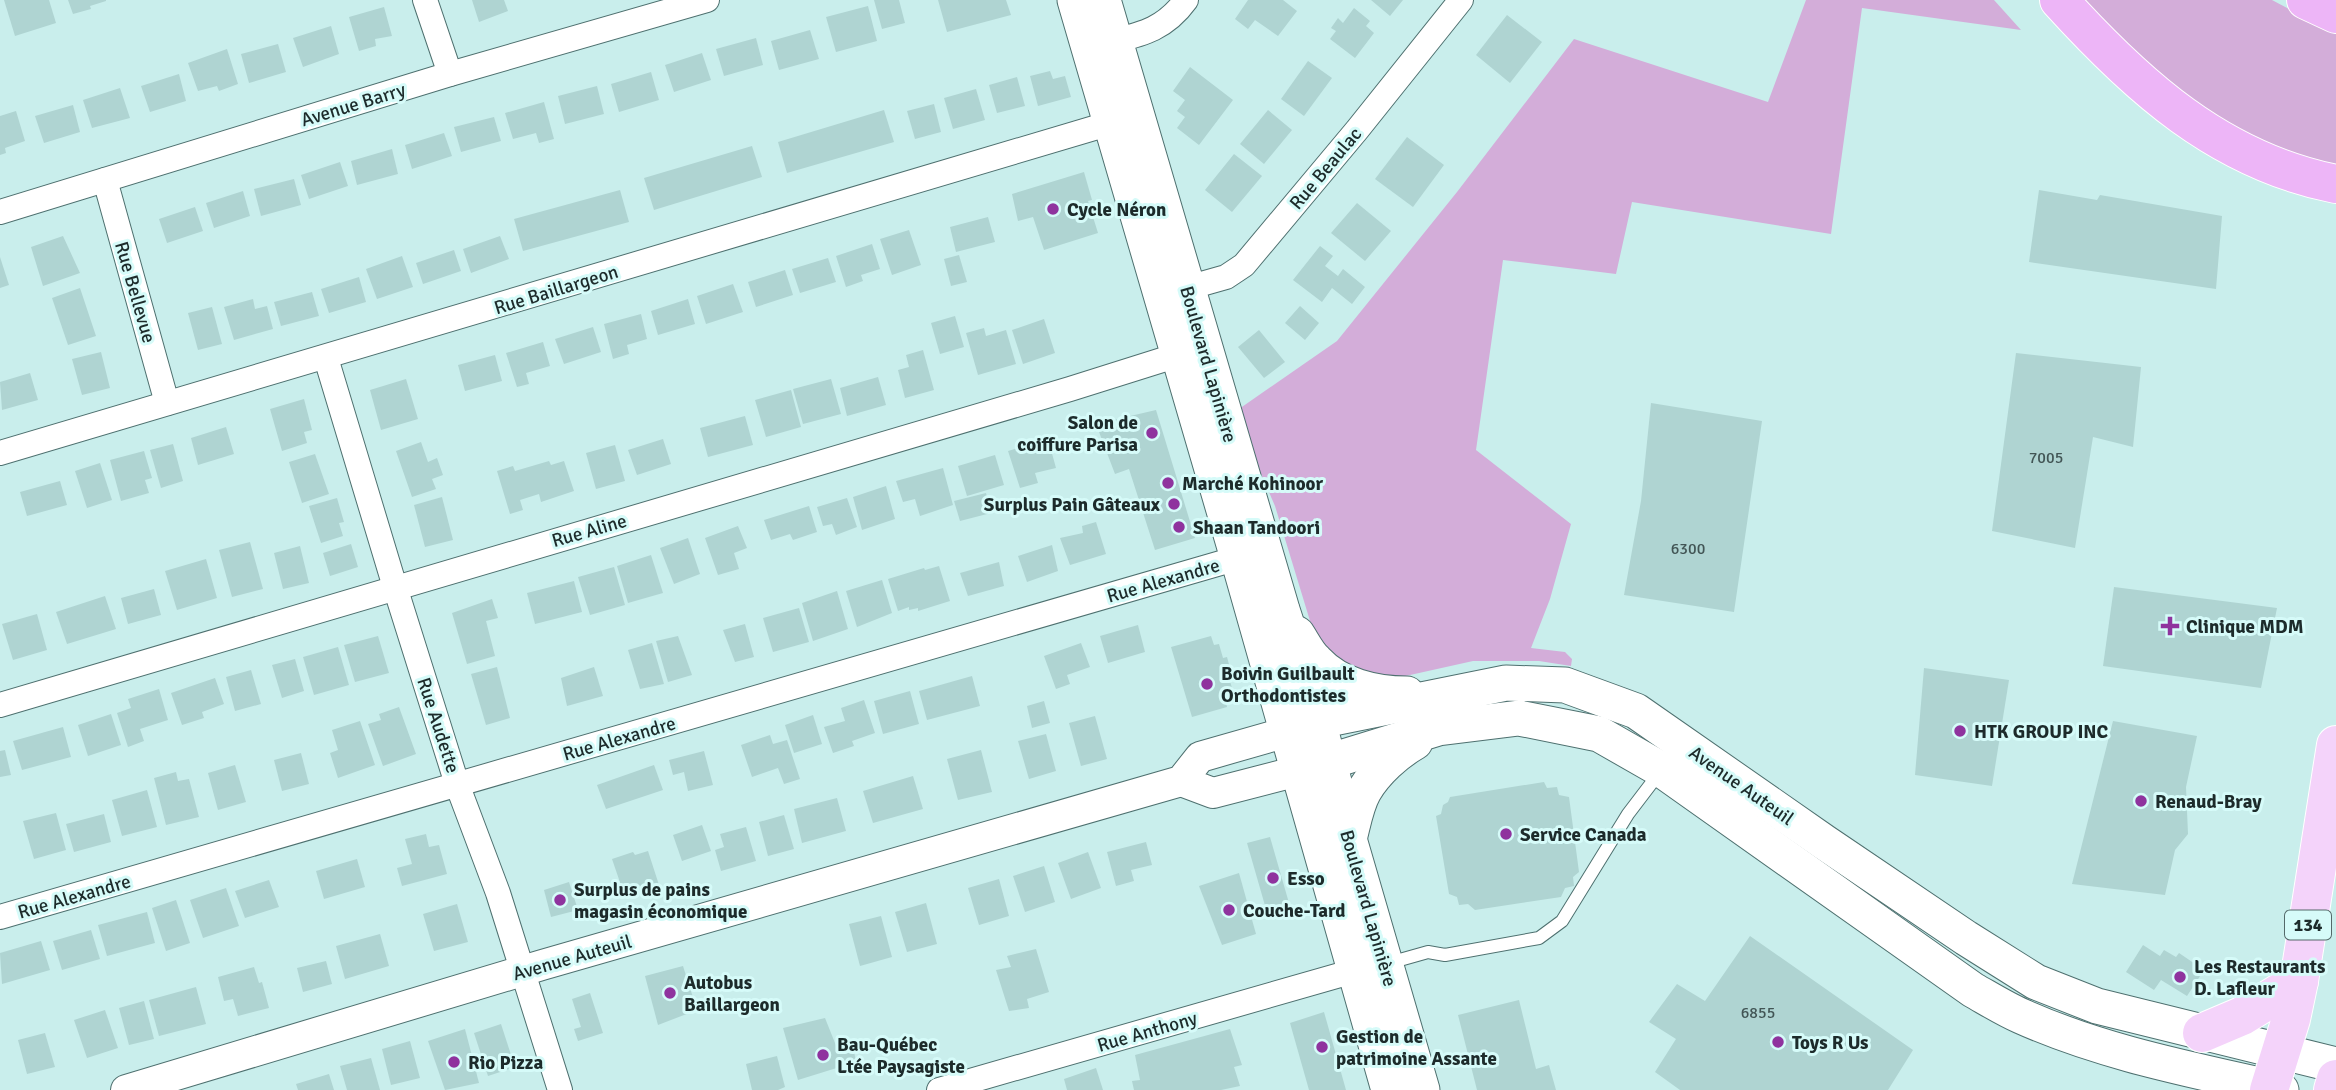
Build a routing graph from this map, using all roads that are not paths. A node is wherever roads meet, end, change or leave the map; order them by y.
1 (425, 0) edge
2 (707, 0) edge
3 (1075, 0) edge
4 (1102, 0) edge
5 (1186, 0) edge
6 (1461, 0) edge
7 (2059, 0) edge
8 (2306, 0) edge
9 (669, 5) edge
10 (2336, 14) edge
11 (1102, 45) junction
12 (450, 74) junction
13 (1111, 123) junction
14 (104, 180) junction
15 (2334, 186) edge
16 (0, 212) edge
17 (1174, 292) junction
18 (1178, 355) junction
19 (326, 358) junction
20 (167, 403) junction
21 (0, 453) edge
22 (1238, 558) junction
23 (395, 587) junction
24 (1282, 610) junction
25 (1453, 694) junction
26 (0, 705) edge
27 (1302, 727) junction
28 (1438, 729) junction
29 (2336, 745) edge
30 (1313, 767) junction
31 (1662, 770) junction
32 (1181, 781) junction
33 (457, 784) junction
34 (1349, 839) junction
35 (1815, 857) junction
36 (0, 917) edge
37 (1370, 967) junction
38 (522, 971) junction
39 (2299, 981) junction
40 (2202, 1033) junction
41 (2336, 1065) edge
42 (2336, 1079) edge
43 (2275, 1080) edge
44 (126, 1090) edge
45 (560, 1090) edge
46 (939, 1090) edge
47 (1389, 1090) edge
48 (1422, 1090) edge
49 (2333, 1090) edge

1 - 12 street
2 - 9 street, Avenue Barry
3 - 11 main road, Boulevard Lapinière
4 - 11 main road, Boulevard Lapinière
5 - 11 street
6 - 17 street, Rue Beaulac
7 - 15 highway
8 - 10 highway
9 - 12 street, Avenue Barry
11 - 13 main road, Boulevard Lapinière
11 - 17 main road, Boulevard Lapinière
12 - 14 street, Avenue Barry
13 - 17 main road, Boulevard Lapinière
13 - 19 street, Rue Baillargeon
14 - 16 street, Avenue Barry
14 - 20 street, Rue Bellevue
17 - 18 main road, Boulevard Lapinière
17 - 24 main road, Boulevard Lapinière
18 - 22 main road, Boulevard Lapinière
18 - 23 street, Rue Aline
19 - 20 street, Rue Baillargeon
19 - 23 street, Rue Audette
20 - 21 street, Rue Baillargeon
22 - 27 main road, Boulevard Lapinière
22 - 33 street, Rue Alexandre
23 - 26 street, Rue Aline
23 - 33 street, Rue Audette
24 - 25 main road
24 - 27 main road, Boulevard Lapinière
25 - 27 main road, Avenue Auteuil
25 - 35 main road, Avenue Auteuil
27 - 30 main road, Boulevard Lapinière
27 - 32 street, Avenue Auteuil
28 - 30 main road, Avenue Auteuil
28 - 31 main road, Avenue Auteuil
28 - 34 main road
29 - 39 main road, 134
30 - 32 street, Avenue Auteuil
30 - 34 main road, Boulevard Lapinière
30 - 37 main road, Boulevard Lapinière
31 - 35 main road, Avenue Auteuil
31 - 37 lane
32 - 38 street, Avenue Auteuil
33 - 36 street, Rue Alexandre
33 - 38 street, Rue Audette
34 - 37 main road, Boulevard Lapinière
35 - 40 main road, Avenue Auteuil
35 - 43 main road, Avenue Auteuil
37 - 46 street, Rue Anthony
37 - 47 main road, Boulevard Lapinière
37 - 48 main road, Boulevard Lapinière
38 - 44 street, Avenue Auteuil
38 - 45 street, Rue Audette
39 - 40 main road
39 - 43 main road, 134
40 - 43 main road, Avenue Auteuil
41 - 43 main road
42 - 49 main road

